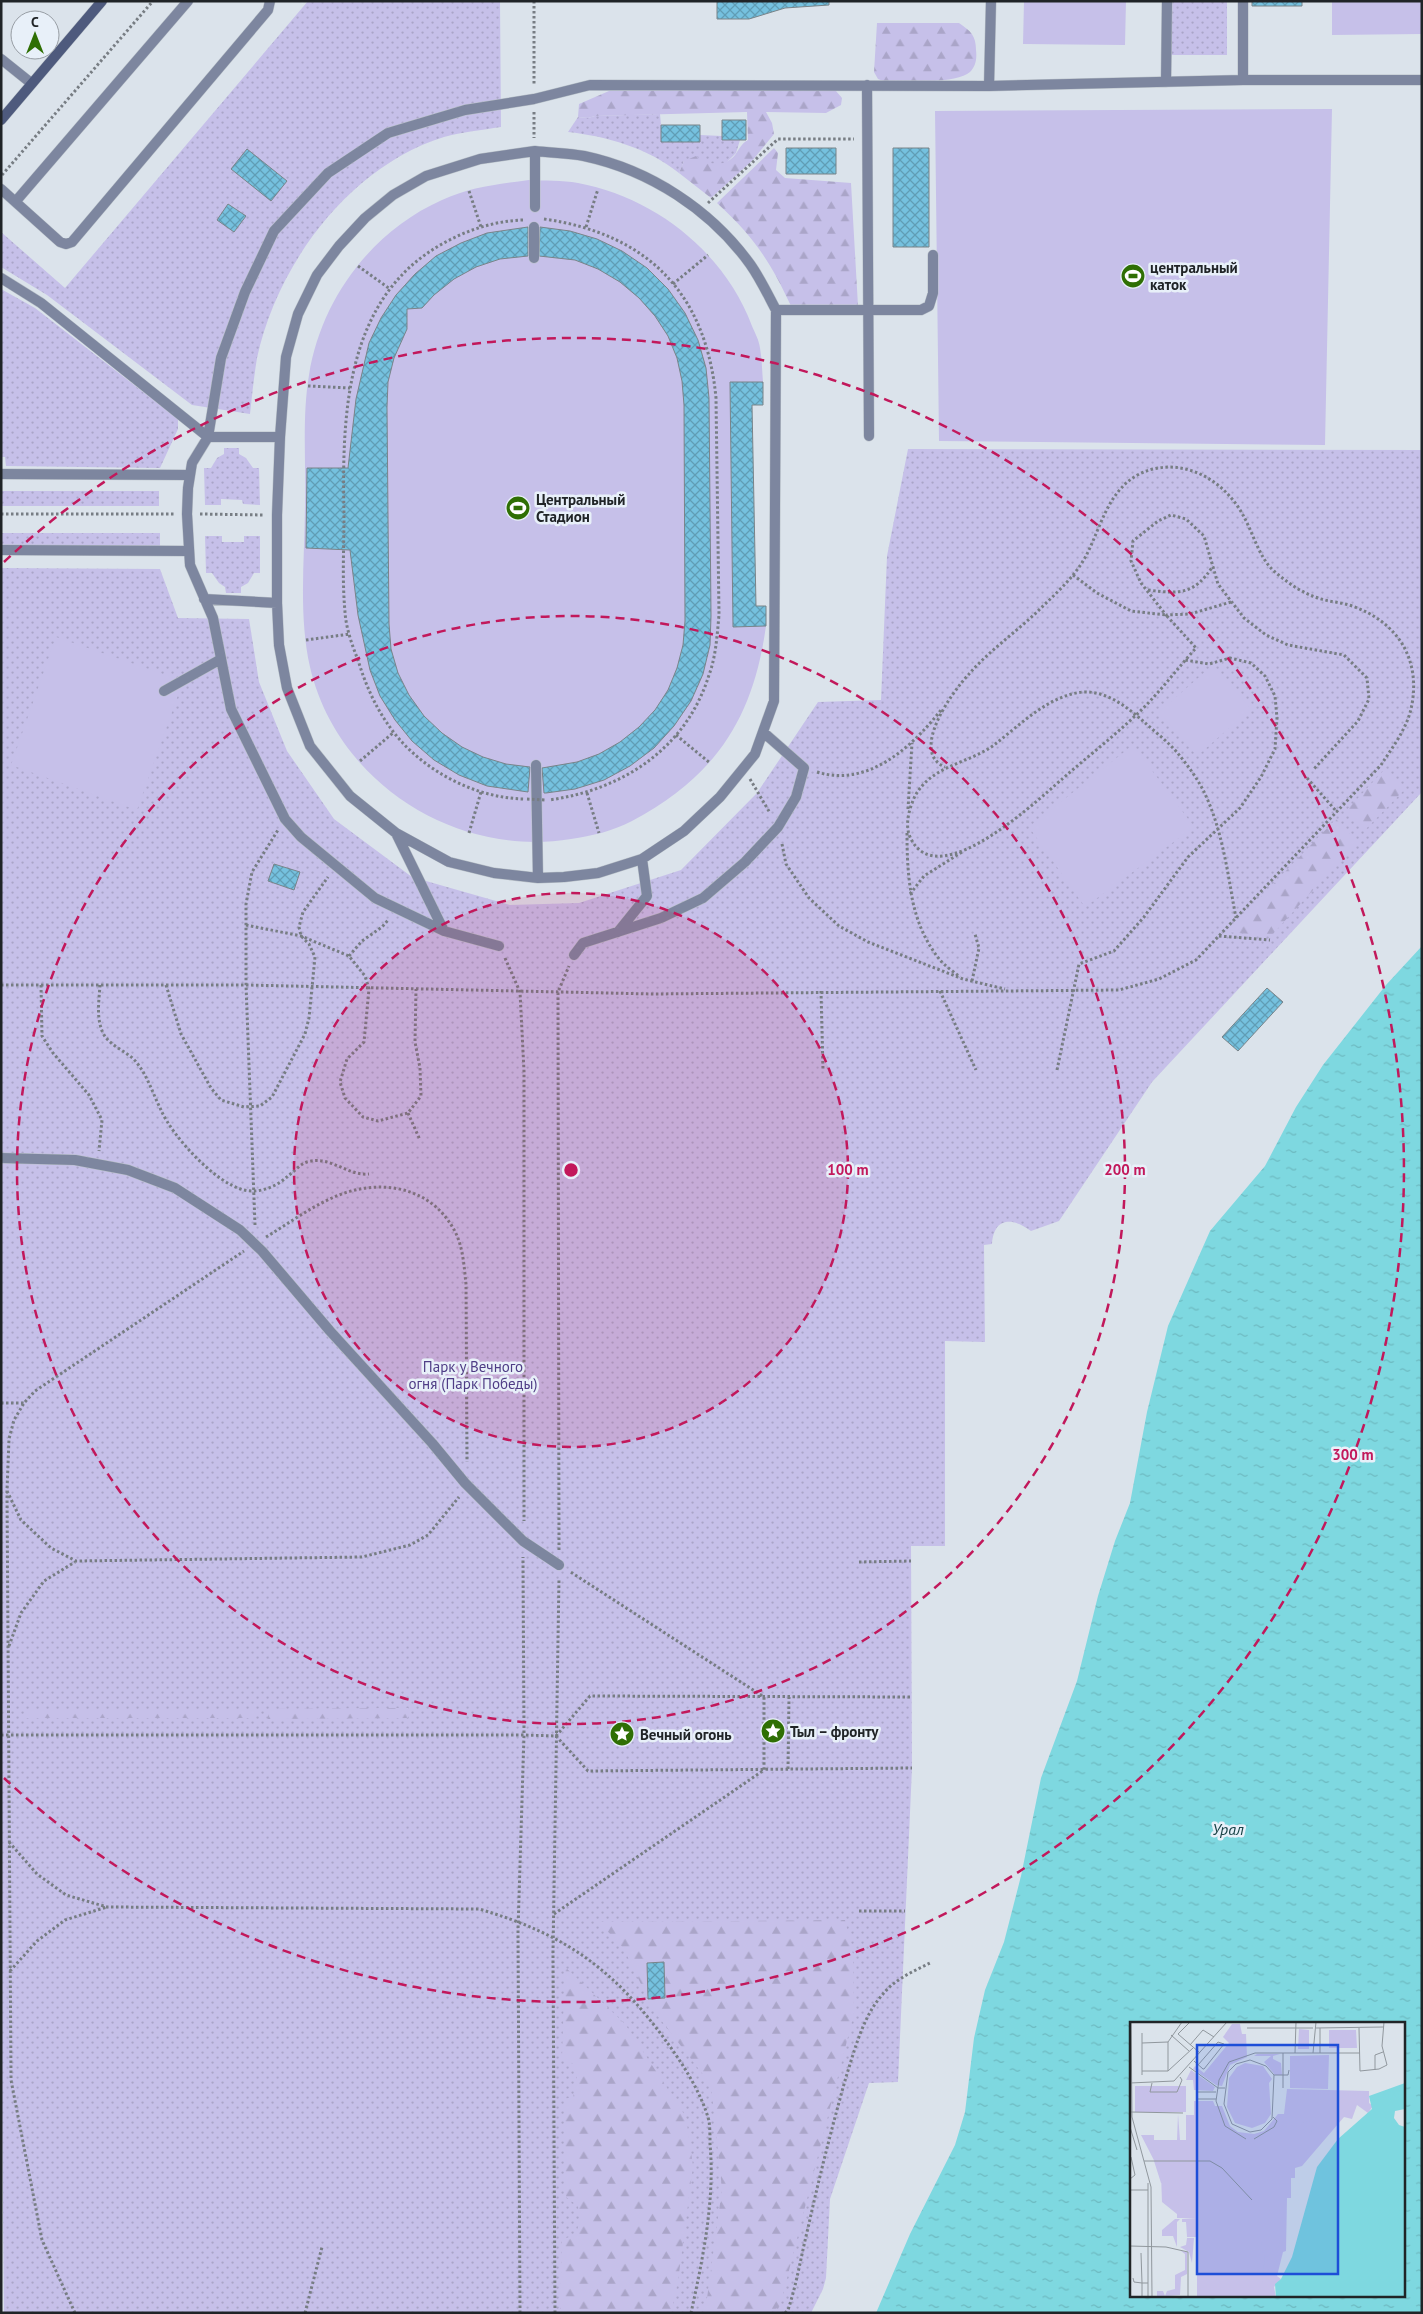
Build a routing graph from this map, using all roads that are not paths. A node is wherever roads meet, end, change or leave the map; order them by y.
1 (102, 1) edge
2 (188, 1) edge
3 (270, 1) edge
4 (991, 1) edge
5 (1167, 1) edge
6 (1243, 1) edge
7 (1, 59) edge
8 (1243, 80) junction
9 (1422, 80) edge
10 (1166, 82) junction
11 (31, 83) junction
12 (867, 85) junction
13 (989, 86) junction
14 (1, 120) edge
15 (535, 151) junction
16 (1, 189) edge
17 (16, 201) junction
18 (535, 207) dead end
19 (534, 223) road end
20 (933, 255) dead end
21 (534, 258) dead end
22 (1, 278) edge
23 (776, 310) junction
24 (868, 310) junction
25 (869, 436) dead end
26 (208, 437) junction
27 (280, 437) junction
28 (1, 474) edge
29 (190, 475) junction
30 (1, 550) edge
31 (189, 551) junction
32 (204, 599) junction
33 (277, 603) junction
34 (221, 659) junction
35 (164, 690) dead end
36 (763, 732) junction
37 (536, 766) dead end
38 (396, 833) junction
39 (642, 859) junction
40 (538, 878) junction
41 (444, 930) junction
42 (618, 933) junction
43 (499, 946) road end
44 (574, 955) road end
45 (1, 1158) edge
46 (560, 1565) road end

1 - 11 main road
2 - 17 lane
3 - 17 lane
4 - 13 lane
5 - 10 lane
6 - 8 lane
7 - 11 lane
8 - 9 lane
8 - 10 lane
10 - 13 lane
11 - 14 main road
12 - 13 lane
12 - 24 lane
12 - 26 lane
15 - 18 lane
15 - 23 lane
15 - 27 lane
16 - 17 lane
19 - 21 lane
20 - 24 lane
22 - 26 lane
23 - 24 lane
23 - 36 lane
24 - 25 lane
26 - 27 lane
26 - 29 lane
27 - 33 lane
28 - 29 lane
29 - 31 lane
30 - 31 lane
31 - 32 lane
32 - 33 lane
32 - 34 lane
33 - 38 lane
34 - 35 lane
34 - 41 lane
36 - 39 lane
36 - 42 lane
37 - 40 lane
38 - 40 lane
38 - 41 lane
39 - 40 lane
39 - 42 lane
41 - 43 lane
42 - 44 lane
45 - 46 lane

